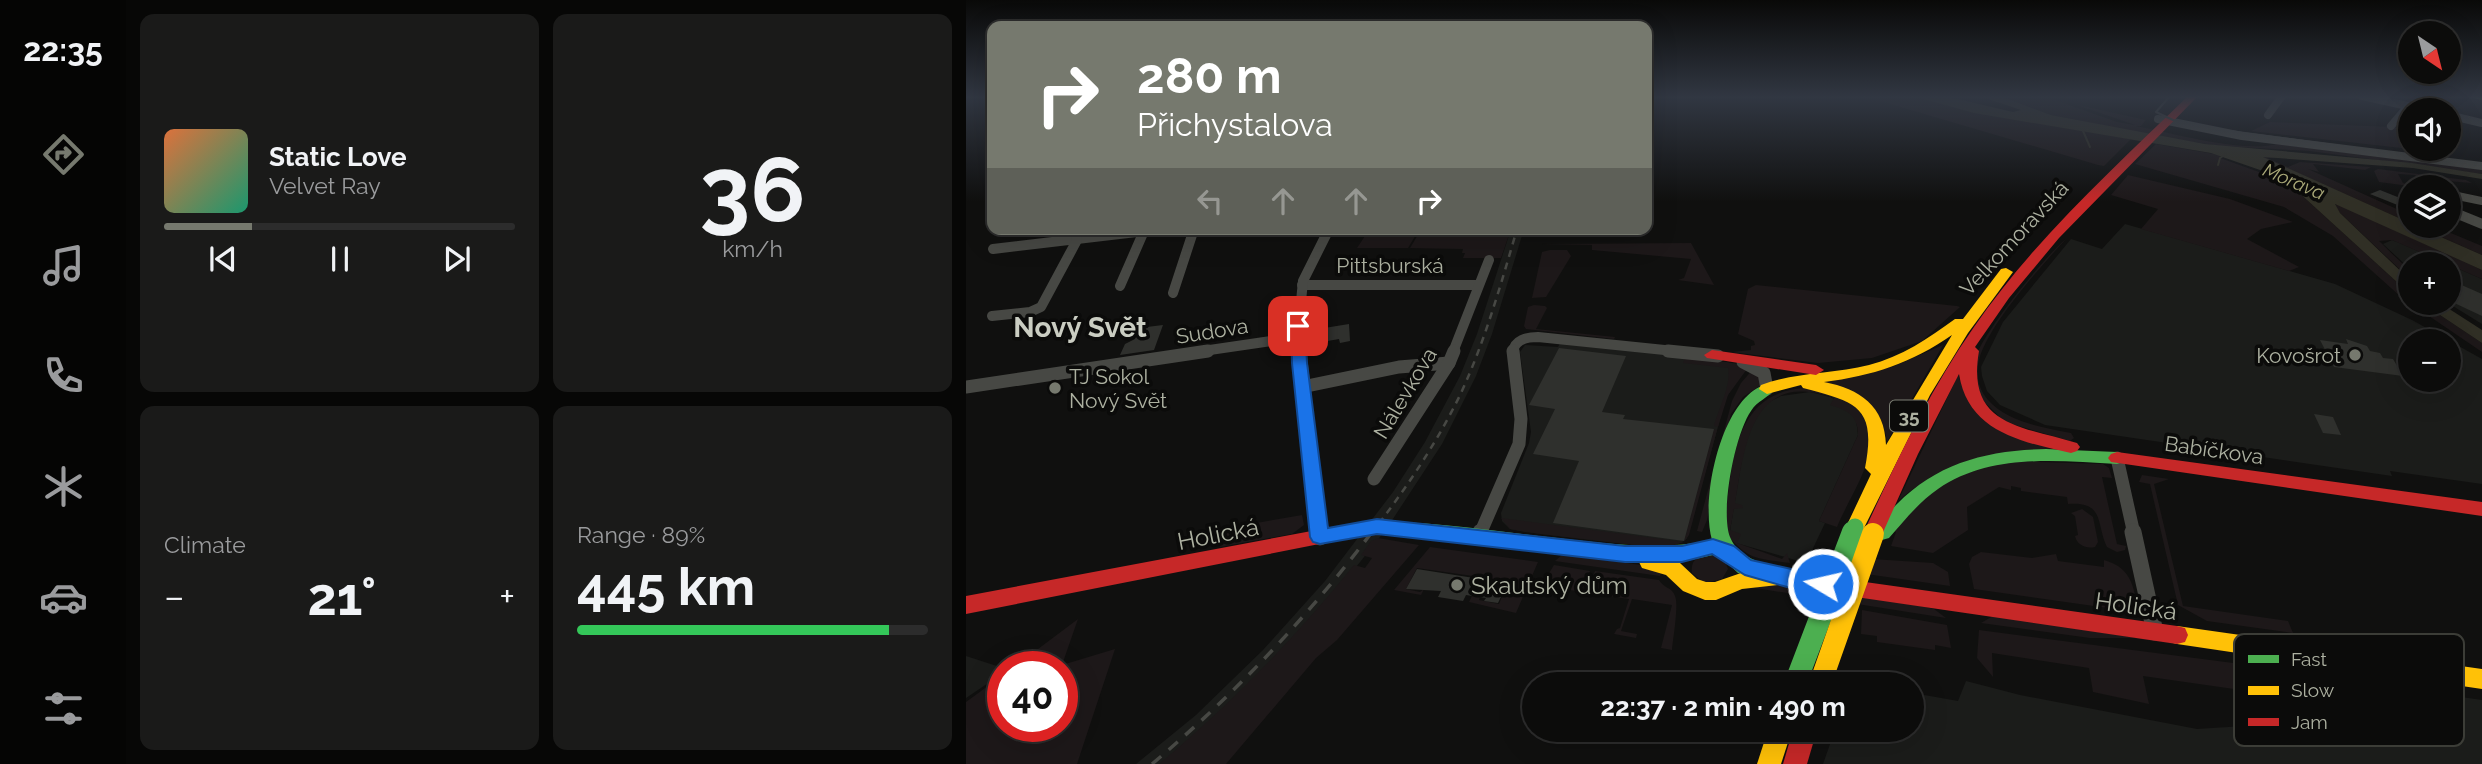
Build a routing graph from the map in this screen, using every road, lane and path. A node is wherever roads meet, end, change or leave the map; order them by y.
1 (2151, 132) edge
2 (2220, 132) edge
3 (2482, 164) edge
4 (2115, 168) junction
5 (2461, 196) edge
6 (2482, 200) edge
7 (2461, 215) edge
8 (2482, 224) edge
9 (1076, 235) edge
10 (1149, 235) edge
11 (1192, 235) edge
12 (1327, 235) edge
13 (993, 250) dead end
14 (1489, 260) dead end
15 (1303, 285) junction
16 (1477, 285) junction
17 (1120, 286) dead end
18 (1173, 293) dead end
19 (1975, 311) junction
20 (992, 316) dead end
21 (1298, 337) junction
22 (1975, 337) junction
23 (1712, 355) junction
24 (1449, 363) junction
25 (1880, 366) junction
26 (966, 387) edge
27 (1302, 387) junction
28 (1767, 390) junction
29 (2117, 458) junction
30 (1374, 479) dead end
31 (1868, 498) junction
32 (1720, 502) junction
33 (2482, 509) edge
34 (1877, 535) junction
35 (1320, 537) junction
36 (1479, 537) junction
37 (1695, 550) junction
38 (1608, 553) junction
39 (1733, 556) junction
40 (1794, 580) junction
41 (1687, 582) junction
42 (1725, 587) junction
43 (966, 605) edge
44 (2155, 632) junction
45 (2234, 643) edge
46 (1800, 672) edge
47 (1823, 672) edge
48 (1776, 742) edge
49 (1802, 742) edge
50 (1769, 764) edge
51 (1796, 764) edge

1 - 4 main road, 35
2 - 3 street
4 - 19 main road, Velkomoravská / 35
4 - 22 main road, Velkomoravská / 35
5 - 6 street
7 - 8 street
9 - 13 street
9 - 20 street
10 - 17 street
11 - 18 street
12 - 15 street
14 - 16 street, Nálevkova
15 - 16 street, Pittsburská
15 - 21 street
16 - 24 street, Nálevkova
19 - 25 main road
19 - 31 main road, Velkomoravská / 35
21 - 26 street, Sudova
21 - 27 street
22 - 29 main road
22 - 34 main road, Velkomoravská / 35
23 - 25 main road
23 - 28 street
23 - 36 street
24 - 27 street
24 - 30 street, Nálevkova
25 - 28 main road
27 - 35 street
28 - 31 main road
28 - 32 main road
29 - 33 main road, Babíčkova
29 - 34 main road
29 - 44 street
31 - 46 main road, Velkomoravská / 35, bridge
32 - 37 main road
32 - 39 main road
34 - 47 main road, Velkomoravská / 35, bridge
35 - 36 main road, Holická
35 - 43 main road, Holická
36 - 38 main road, Holická
37 - 38 main road, Holická
37 - 39 main road, Holická
37 - 41 main road
38 - 41 main road, Holická
39 - 40 main road, Holická
39 - 42 main road
40 - 42 main road, Holická
40 - 44 main road, Holická
41 - 42 main road, Holická
44 - 45 main road, Holická
48 - 50 main road
49 - 51 main road

